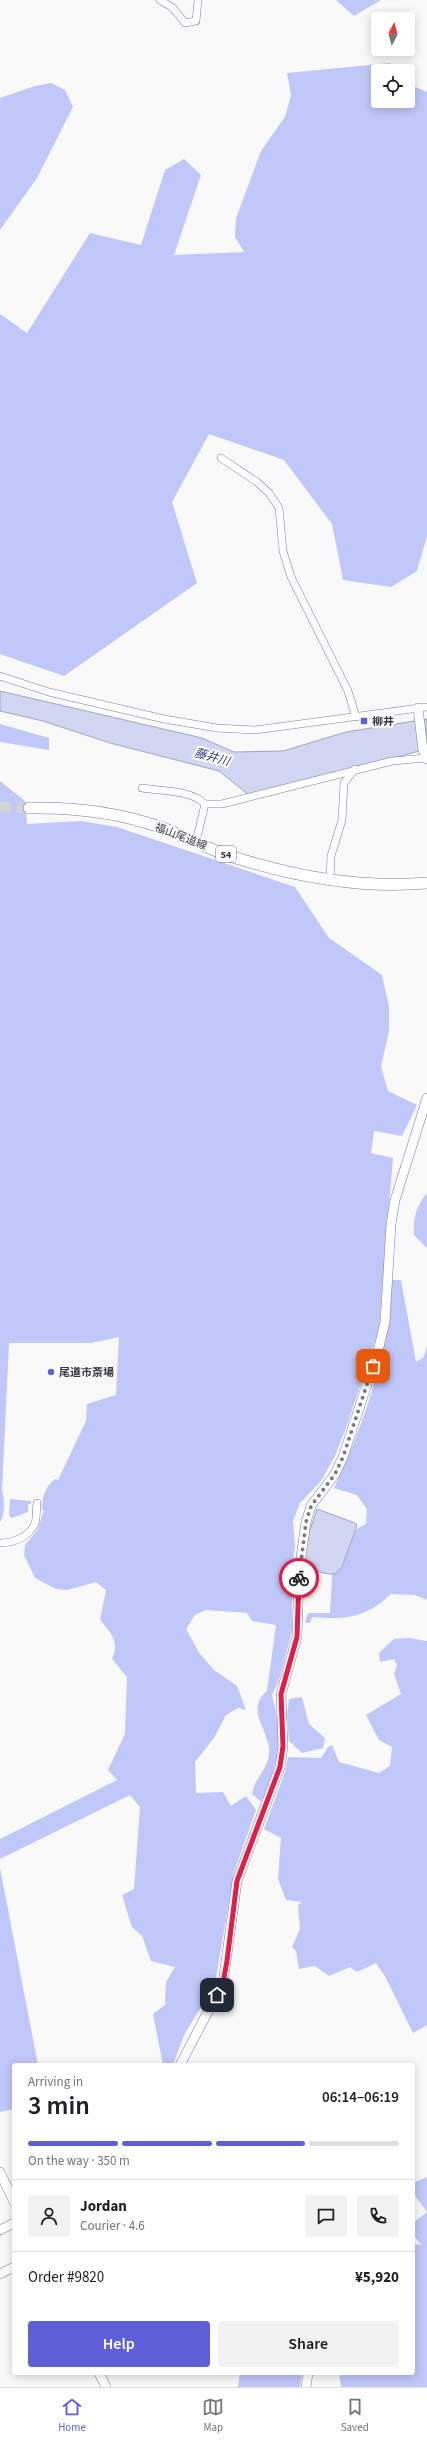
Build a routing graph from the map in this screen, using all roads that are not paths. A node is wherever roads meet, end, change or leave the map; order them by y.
1 (160, 0) edge
2 (198, 0) edge
3 (221, 458) dead end
4 (0, 676) edge
5 (422, 708) edge
6 (356, 716) junction
7 (426, 756) edge
8 (355, 769) junction
9 (142, 788) dead end
10 (205, 804) junction
11 (29, 808) tunnel mouth
12 (196, 842) junction
13 (330, 879) junction
14 (427, 883) edge
15 (427, 1098) edge
16 (37, 1503) dead end
17 (0, 1543) edge
18 (181, 2063) edge
19 (0, 2172) edge
20 (12, 2198) edge
21 (12, 2224) edge
22 (0, 2230) edge
23 (12, 2268) edge
24 (0, 2274) edge
25 (100, 2375) edge
26 (308, 2375) edge
27 (106, 2387) edge
28 (306, 2387) edge

1 - 2 street
3 - 6 street
4 - 6 street
5 - 6 street
5 - 7 street
7 - 8 street
8 - 10 street
8 - 13 street
9 - 10 street
10 - 12 street
11 - 12 main road, 福山尾道線 / 54
12 - 13 main road, 福山尾道線 / 54
13 - 14 main road, 福山尾道線 / 54
15 - 18 street
16 - 17 street
19 - 20 street
21 - 22 street
23 - 24 street
25 - 27 street
26 - 28 street

